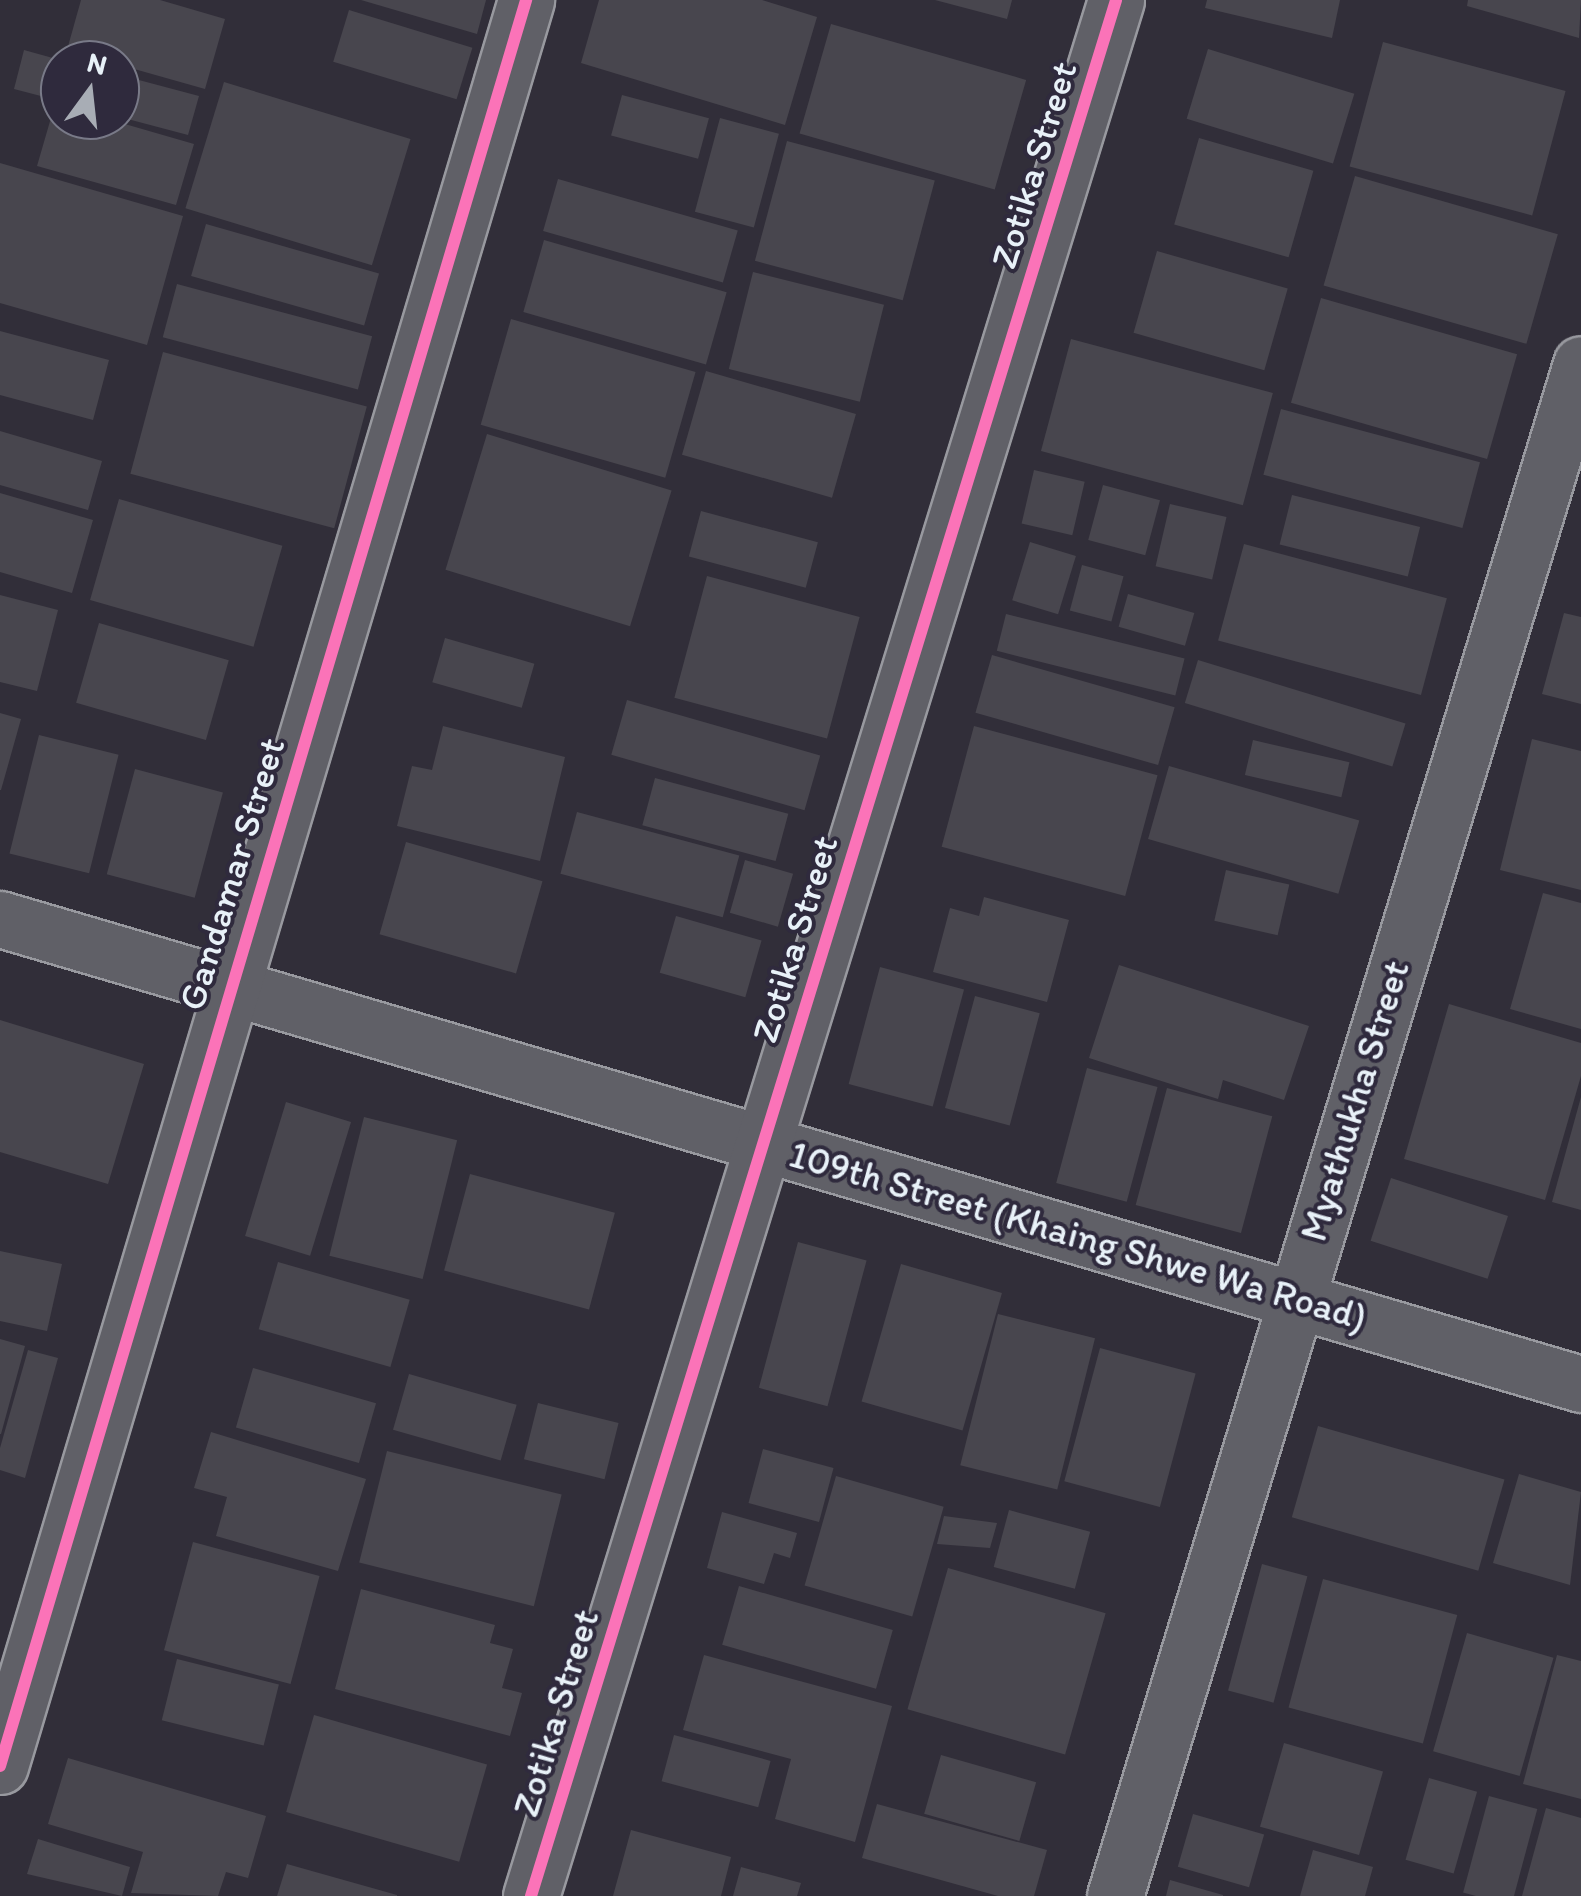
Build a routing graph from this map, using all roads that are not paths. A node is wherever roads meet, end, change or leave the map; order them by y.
1 (526, 0) edge
2 (1116, 0) edge
3 (1581, 364) edge
4 (0, 919) edge
5 (229, 985) junction
6 (764, 1143) junction
7 (1294, 1299) junction
8 (1581, 1384) edge
9 (0, 1766) edge
10 (531, 1896) edge
11 (1114, 1896) edge

1 - 5 street, Gandamar Street
2 - 6 street, Zotika Street
3 - 7 street, Myathukha Street
4 - 5 street, 109th Street (Khaing Shwe Wa Road)
5 - 6 street, 109th Street (Khaing Shwe Wa Road)
5 - 9 street, Gandamar Street
6 - 7 street, 109th Street (Khaing Shwe Wa Road)
6 - 10 street, Zotika Street
7 - 8 street, 109th Street (Khaing Shwe Wa Road)
7 - 11 street, Myathukha Street

